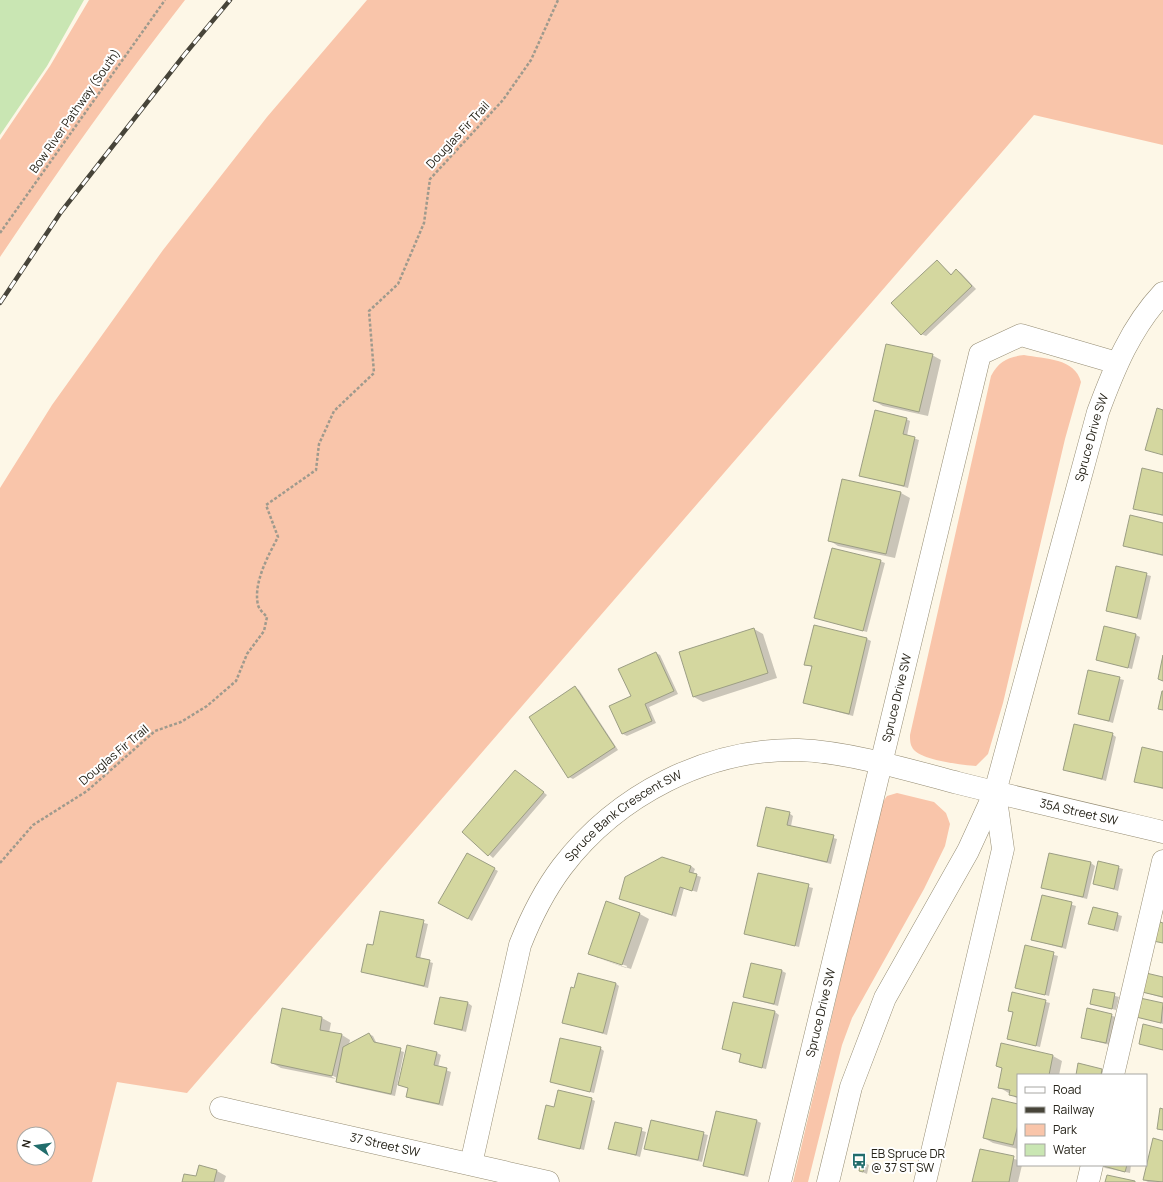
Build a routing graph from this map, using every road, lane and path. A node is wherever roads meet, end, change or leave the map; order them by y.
1 (165, 0) edge
2 (558, 0) edge
3 (0, 233) edge
4 (1163, 293) edge
5 (1117, 363) junction
6 (880, 763) junction
7 (995, 792) junction
8 (1163, 832) edge
9 (1163, 861) edge
10 (0, 864) edge
11 (1113, 1074) edge
12 (221, 1108) dead end
13 (471, 1164) junction
14 (1092, 1166) edge
15 (548, 1182) edge
16 (780, 1182) edge
17 (828, 1182) edge
18 (925, 1182) edge
19 (1088, 1182) edge

1 - 3 path, Bow River Pathway (South)
2 - 10 path, Douglas Fir Trail
4 - 5 street, Spruce Drive SW
5 - 6 street, Spruce Drive SW
5 - 7 street, Spruce Drive SW
6 - 7 street, Spruce Bank Crescent SW
6 - 13 street, Spruce Bank Crescent SW
6 - 16 street, Spruce Drive SW
7 - 8 street, 35A Street SW
7 - 17 street, Spruce Drive SW
7 - 18 street, Spruce Drive SW
9 - 11 street
12 - 13 street, 37 Street SW
13 - 15 street, 37 Street SW
14 - 19 street

